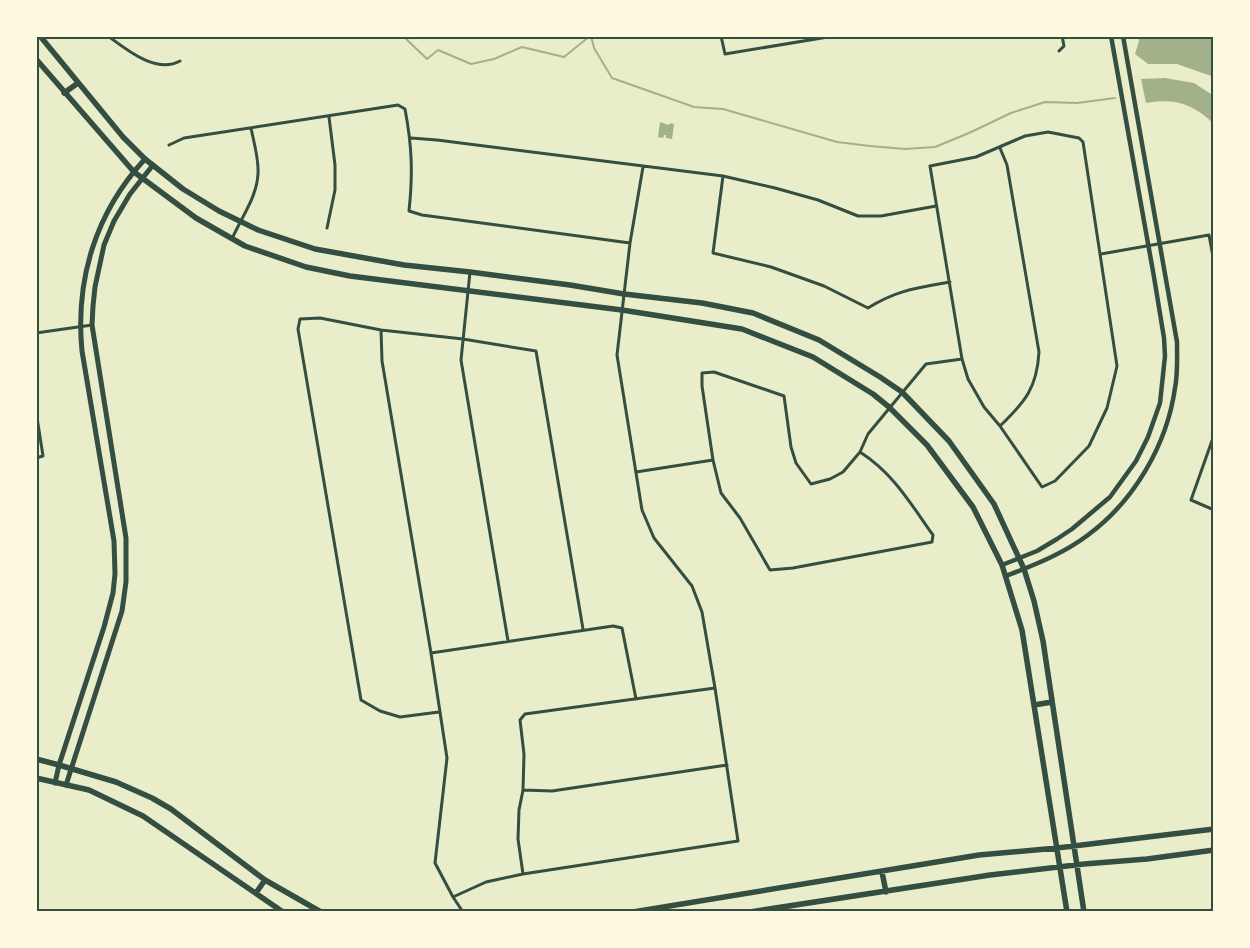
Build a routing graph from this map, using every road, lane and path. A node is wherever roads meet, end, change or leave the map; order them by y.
1 (40, 36) edge
2 (108, 36) edge
3 (721, 36) edge
4 (834, 36) edge
5 (1062, 36) edge
6 (1111, 36) edge
7 (1123, 36) edge
8 (1059, 51) dead end
9 (36, 59) edge
10 (180, 61) dead end
11 (78, 83) junction
12 (64, 93) junction
13 (329, 117) junction
14 (251, 128) junction
15 (411, 138) junction
16 (169, 145) dead end
17 (1000, 148) junction
18 (145, 159) junction
19 (153, 165) junction
20 (643, 167) junction
21 (134, 172) junction
22 (723, 176) junction
23 (142, 179) junction
24 (936, 206) junction
25 (240, 221) junction
26 (327, 228) dead end
27 (232, 239) junction
28 (630, 243) junction
29 (1160, 244) junction
30 (1148, 246) junction
31 (1101, 254) junction
32 (1214, 262) edge
33 (470, 272) junction
34 (950, 282) junction
35 (468, 291) junction
36 (624, 294) junction
37 (622, 310) junction
38 (92, 325) junction
39 (80, 327) junction
40 (381, 330) junction
41 (36, 333) edge
42 (463, 339) junction
43 (962, 358) junction
44 (902, 392) junction
45 (889, 407) junction
46 (36, 411) edge
47 (1000, 426) junction
48 (1214, 435) edge
49 (860, 452) junction
50 (36, 458) edge
51 (713, 460) junction
52 (636, 472) junction
53 (1214, 510) edge
54 (122, 518) junction
55 (110, 520) junction
56 (1019, 558) junction
57 (1002, 565) junction
58 (1024, 569) junction
59 (1006, 576) junction
60 (583, 629) junction
61 (508, 641) junction
62 (431, 653) junction
63 (715, 688) junction
64 (636, 699) junction
65 (1052, 702) junction
66 (1034, 705) junction
67 (440, 712) junction
68 (36, 759) edge
69 (59, 765) junction
70 (727, 766) junction
71 (71, 768) junction
72 (36, 778) edge
73 (55, 783) junction
74 (66, 785) junction
75 (524, 790) junction
76 (1214, 829) edge
77 (1073, 846) junction
78 (1057, 848) junction
79 (1214, 850) edge
80 (1076, 865) junction
81 (1060, 867) junction
82 (882, 872) junction
83 (523, 874) junction
84 (265, 880) junction
85 (886, 892) junction
86 (256, 893) junction
87 (453, 897) junction
88 (665, 909) edge
89 (283, 912) edge
90 (321, 912) edge
91 (463, 912) edge
92 (633, 912) edge
93 (750, 912) edge
94 (1067, 912) edge
95 (1084, 912) edge

1 - 11 main road
2 - 10 street
3 - 4 street
5 - 8 street
6 - 30 street
7 - 29 street
9 - 12 main road
11 - 12 main road
11 - 18 main road
12 - 21 main road
13 - 14 street
13 - 15 street
13 - 26 street
14 - 16 street
14 - 25 street
15 - 20 street
15 - 28 street
17 - 24 street
17 - 31 street
17 - 47 street
18 - 19 main road
18 - 21 main road
19 - 23 main road
19 - 25 main road
20 - 22 street
20 - 28 street
21 - 23 main road
21 - 39 main road
22 - 24 street
22 - 34 street
23 - 27 main road
23 - 38 main road
24 - 34 street
25 - 27 street
25 - 33 main road
27 - 35 main road
28 - 36 street
29 - 30 street
29 - 32 street
29 - 58 street
30 - 31 street
30 - 56 street
31 - 47 street
33 - 35 street
33 - 36 main road
34 - 43 street
35 - 37 main road
35 - 42 street
36 - 37 street
36 - 44 main road
37 - 45 main road
37 - 52 street
38 - 39 street
38 - 54 main road
39 - 41 street
39 - 55 main road
40 - 42 street
40 - 62 street
40 - 67 street
42 - 60 street
42 - 61 street
43 - 44 street
43 - 47 street
44 - 45 street
44 - 56 main road
45 - 49 street
45 - 57 main road
46 - 50 street
48 - 53 street
49 - 51 street
49 - 51 street
51 - 52 street
52 - 63 street
54 - 55 main road
54 - 71 main road
55 - 69 main road
56 - 57 street
56 - 58 main road
57 - 59 main road
58 - 59 street
58 - 65 main road
59 - 66 main road
60 - 61 street
60 - 64 street
61 - 62 street
62 - 67 street
63 - 64 street
63 - 70 street
64 - 75 street
65 - 66 main road
65 - 77 main road
66 - 78 main road
67 - 87 street
68 - 69 main road
69 - 71 main road
69 - 73 main road
70 - 75 street
70 - 83 street
71 - 74 main road
71 - 84 main road
72 - 73 main road
73 - 74 main road
74 - 86 main road
75 - 83 street
76 - 77 main road
77 - 78 main road
77 - 80 main road
78 - 81 main road
78 - 82 main road
79 - 80 main road
80 - 81 main road
80 - 95 main road
81 - 85 main road
81 - 94 main road
82 - 85 main road
82 - 88 main road
83 - 87 street
84 - 86 main road
84 - 90 main road
85 - 93 main road
86 - 89 main road
87 - 91 street
88 - 92 main road

